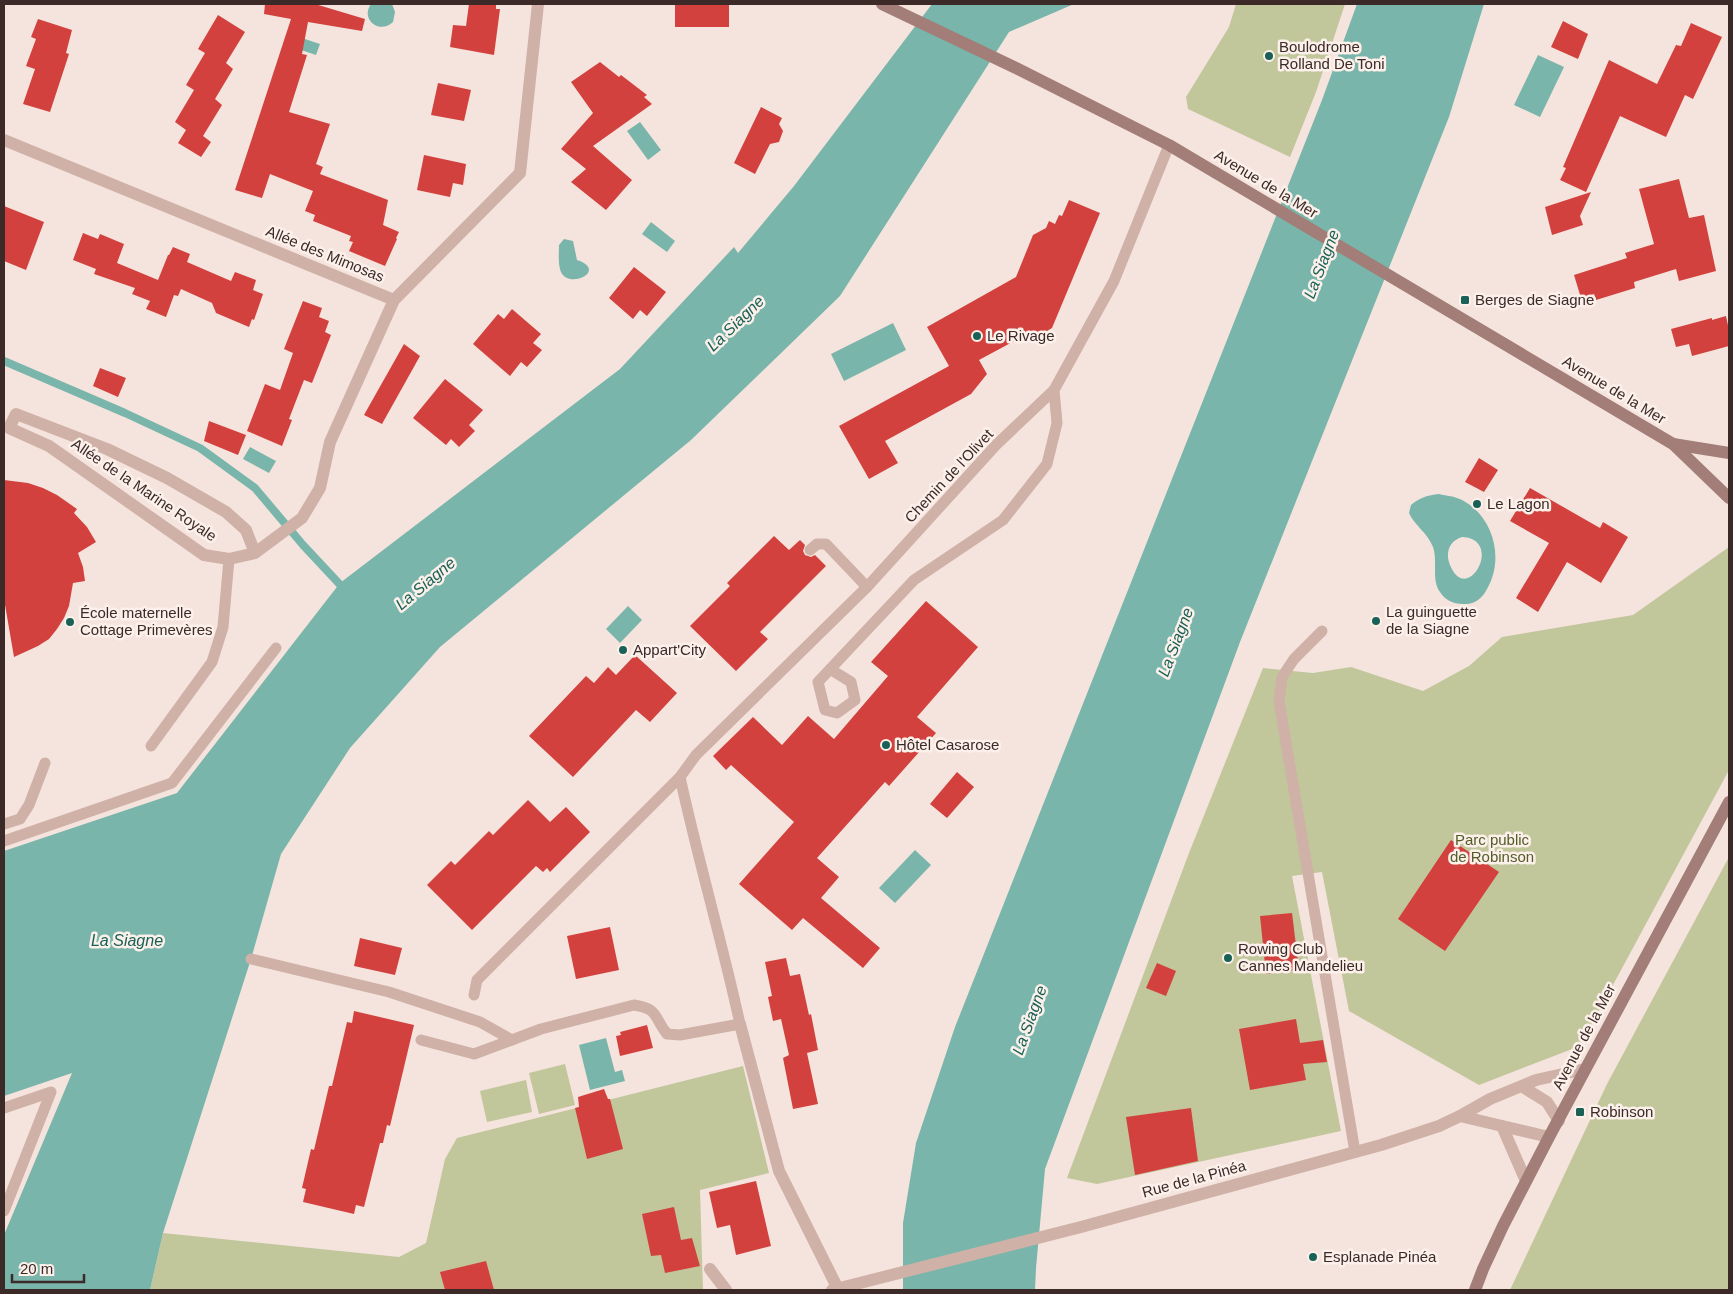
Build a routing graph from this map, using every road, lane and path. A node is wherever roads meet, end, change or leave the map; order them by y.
1 (538, 4) edge
2 (887, 6) edge
3 (4, 140) edge
4 (1168, 146) junction
5 (394, 300) junction
6 (1054, 390) junction
7 (1673, 444) junction
8 (1729, 453) edge
9 (1729, 498) edge
10 (810, 550) dead end
11 (255, 553) junction
12 (229, 558) junction
13 (867, 587) junction
14 (1322, 631) dead end
15 (276, 648) dead end
16 (830, 669) dead end
17 (151, 746) dead end
18 (45, 763) dead end
19 (680, 778) junction
20 (1729, 802) edge
21 (4, 824) edge
22 (4, 841) edge
23 (251, 959) dead end
24 (474, 995) dead end
25 (740, 1024) junction
26 (421, 1040) dead end
27 (512, 1040) junction
28 (1585, 1069) junction
29 (1523, 1086) junction
30 (4, 1108) edge
31 (1460, 1116) junction
32 (1558, 1120) junction
33 (1502, 1126) junction
34 (1549, 1137) junction
35 (1355, 1152) junction
36 (1526, 1181) junction
37 (4, 1212) edge
38 (710, 1269) dead end
39 (726, 1290) edge
40 (835, 1290) edge
41 (1475, 1290) edge

1 - 5 street, Allée des Mimosas
2 - 4 main road, Avenue de la Mer
3 - 5 street, Allée des Mimosas
4 - 6 lane, Chemin de l'Olivet
4 - 7 main road, Avenue de la Mer
5 - 11 street, Allée de la Marine Royale
6 - 13 lane, Chemin de l'Olivet
6 - 16 lane
7 - 8 main road
7 - 9 main road
10 - 13 lane
11 - 12 street, Allée de la Marine Royale
11 - 12 street, Allée de la Marine Royale
12 - 17 lane
13 - 19 lane, Chemin de l'Olivet
14 - 35 lane
15 - 22 lane
18 - 21 lane
19 - 24 lane, Chemin de l'Olivet
19 - 25 lane
20 - 28 main road, Avenue de la Mer
23 - 27 lane
25 - 27 lane
25 - 40 street
26 - 27 lane
28 - 29 street, Rue de la Pinéa
28 - 32 main road, Avenue de la Mer
29 - 31 street, Rue de la Pinéa
29 - 32 street
30 - 37 lane
31 - 33 street
31 - 35 street, Rue de la Pinéa
32 - 34 main road, Avenue de la Mer
33 - 34 street
33 - 36 street
34 - 36 main road, Avenue de la Mer
35 - 40 street, Rue de la Pinéa
36 - 41 main road, Avenue de la Mer
38 - 39 street

